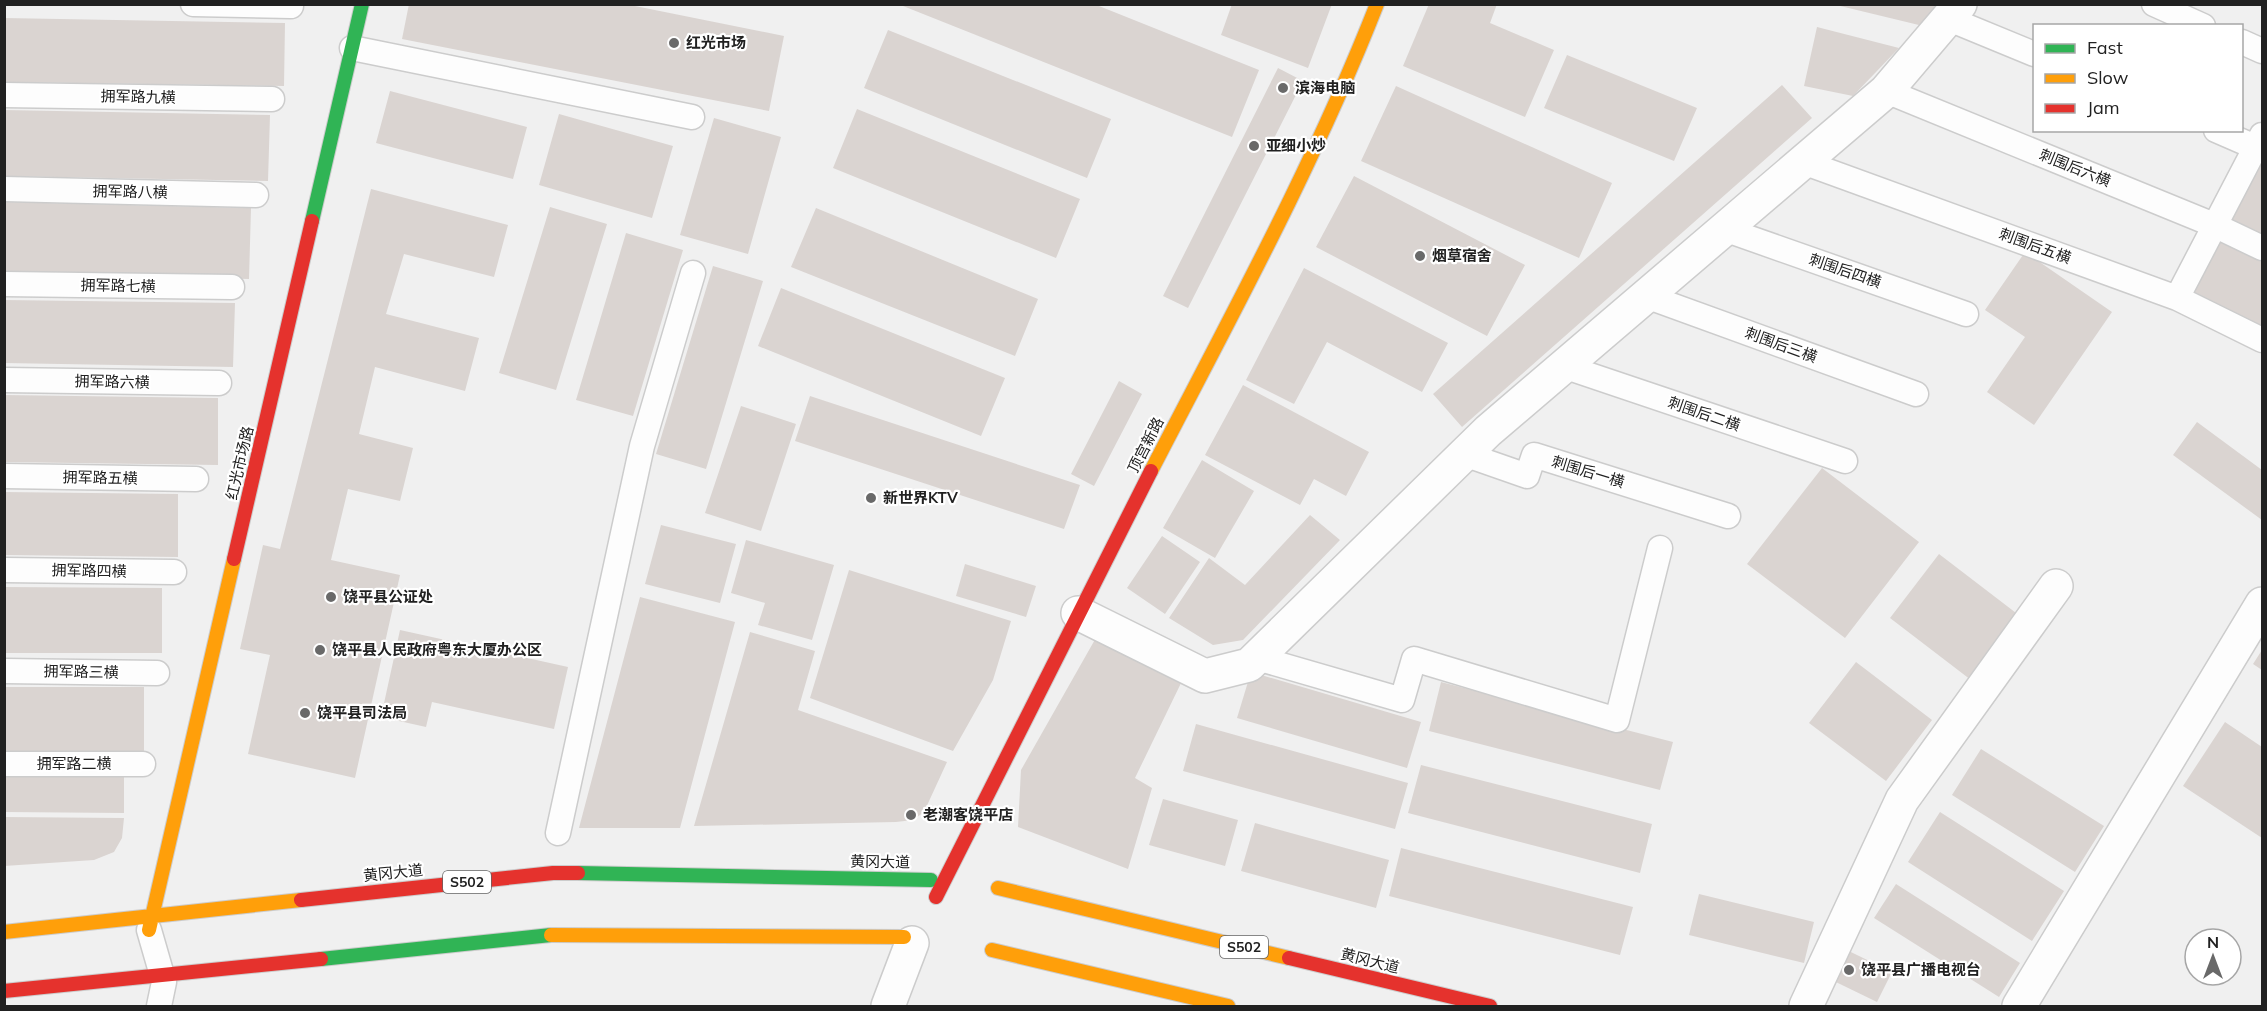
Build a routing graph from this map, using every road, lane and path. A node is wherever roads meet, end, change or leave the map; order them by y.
1 (193, 4) edge
2 (362, 4) edge
3 (1377, 4) edge
4 (2154, 4) edge
5 (291, 6) edge
6 (1955, 12) edge
7 (2198, 24) edge
8 (2243, 43) edge
9 (352, 48) junction
10 (2262, 51) edge
11 (2033, 53) edge
12 (1886, 91) junction
13 (4, 95) edge
14 (272, 99) dead end
15 (692, 117) dead end
16 (2222, 132) edge
17 (2260, 144) edge
18 (1803, 162) junction
19 (4, 189) edge
20 (256, 195) dead end
21 (2214, 225) junction
22 (1724, 229) junction
23 (2262, 248) edge
24 (693, 273) dead end
25 (4, 284) edge
26 (232, 288) dead end
27 (1646, 296) junction
28 (2176, 298) junction
29 (1966, 314) dead end
30 (2262, 340) edge
31 (1563, 366) junction
32 (4, 380) edge
33 (219, 383) dead end
34 (1916, 394) dead end
35 (1464, 454) junction
36 (1845, 461) dead end
37 (4, 476) edge
38 (196, 479) dead end
39 (1728, 516) dead end
40 (1660, 548) dead end
41 (4, 570) edge
42 (174, 572) dead end
43 (2056, 586) dead end
44 (2262, 604) edge
45 (1078, 613) junction
46 (1257, 658) junction
47 (4, 671) edge
48 (157, 673) dead end
49 (4, 764) edge
50 (143, 764) dead end
51 (558, 833) dead end
52 (931, 880) dead end
53 (998, 888) dead end
54 (936, 897) dead end
55 (149, 930) joint
56 (4, 932) edge
57 (908, 940) joint
58 (992, 950) dead end
59 (4, 992) edge
60 (159, 1006) edge
61 (888, 1006) edge
62 (1228, 1006) edge
63 (1490, 1006) edge
64 (1806, 1006) edge
65 (2019, 1006) edge

1 - 5 lane
2 - 9 main road, 红光市场路
3 - 45 main road, 顶宫新路
4 - 7 lane
6 - 11 lane
6 - 12 street
8 - 10 lane
9 - 15 lane
9 - 55 main road, 红光市场路
12 - 18 street
12 - 21 lane, 刺围后六横
13 - 14 lane, 拥军路九横
16 - 17 lane
17 - 21 lane
18 - 22 street
18 - 28 lane, 刺围后五横
19 - 20 lane, 拥军路八横
21 - 23 lane, 刺围后六横
21 - 28 lane
22 - 27 street
22 - 29 lane, 刺围后四横
24 - 51 lane
25 - 26 lane, 拥军路七横
27 - 31 street
27 - 34 lane, 刺围后三横
28 - 30 lane, 刺围后五横
31 - 35 street
31 - 36 lane, 刺围后二横
32 - 33 lane, 拥军路六横
35 - 39 lane, 刺围后一横
35 - 46 street
37 - 38 lane, 拥军路五横
40 - 46 lane
41 - 42 lane, 拥军路四横
43 - 64 street
44 - 65 street
45 - 46 street
45 - 54 main road, 顶宫新路
47 - 48 lane, 拥军路三横
49 - 50 lane, 拥军路二横
52 - 56 main road, 黄冈大道 / S502
53 - 63 main road, 黄冈大道 / S502
55 - 60 lane
57 - 59 main road
57 - 61 street
58 - 62 main road

